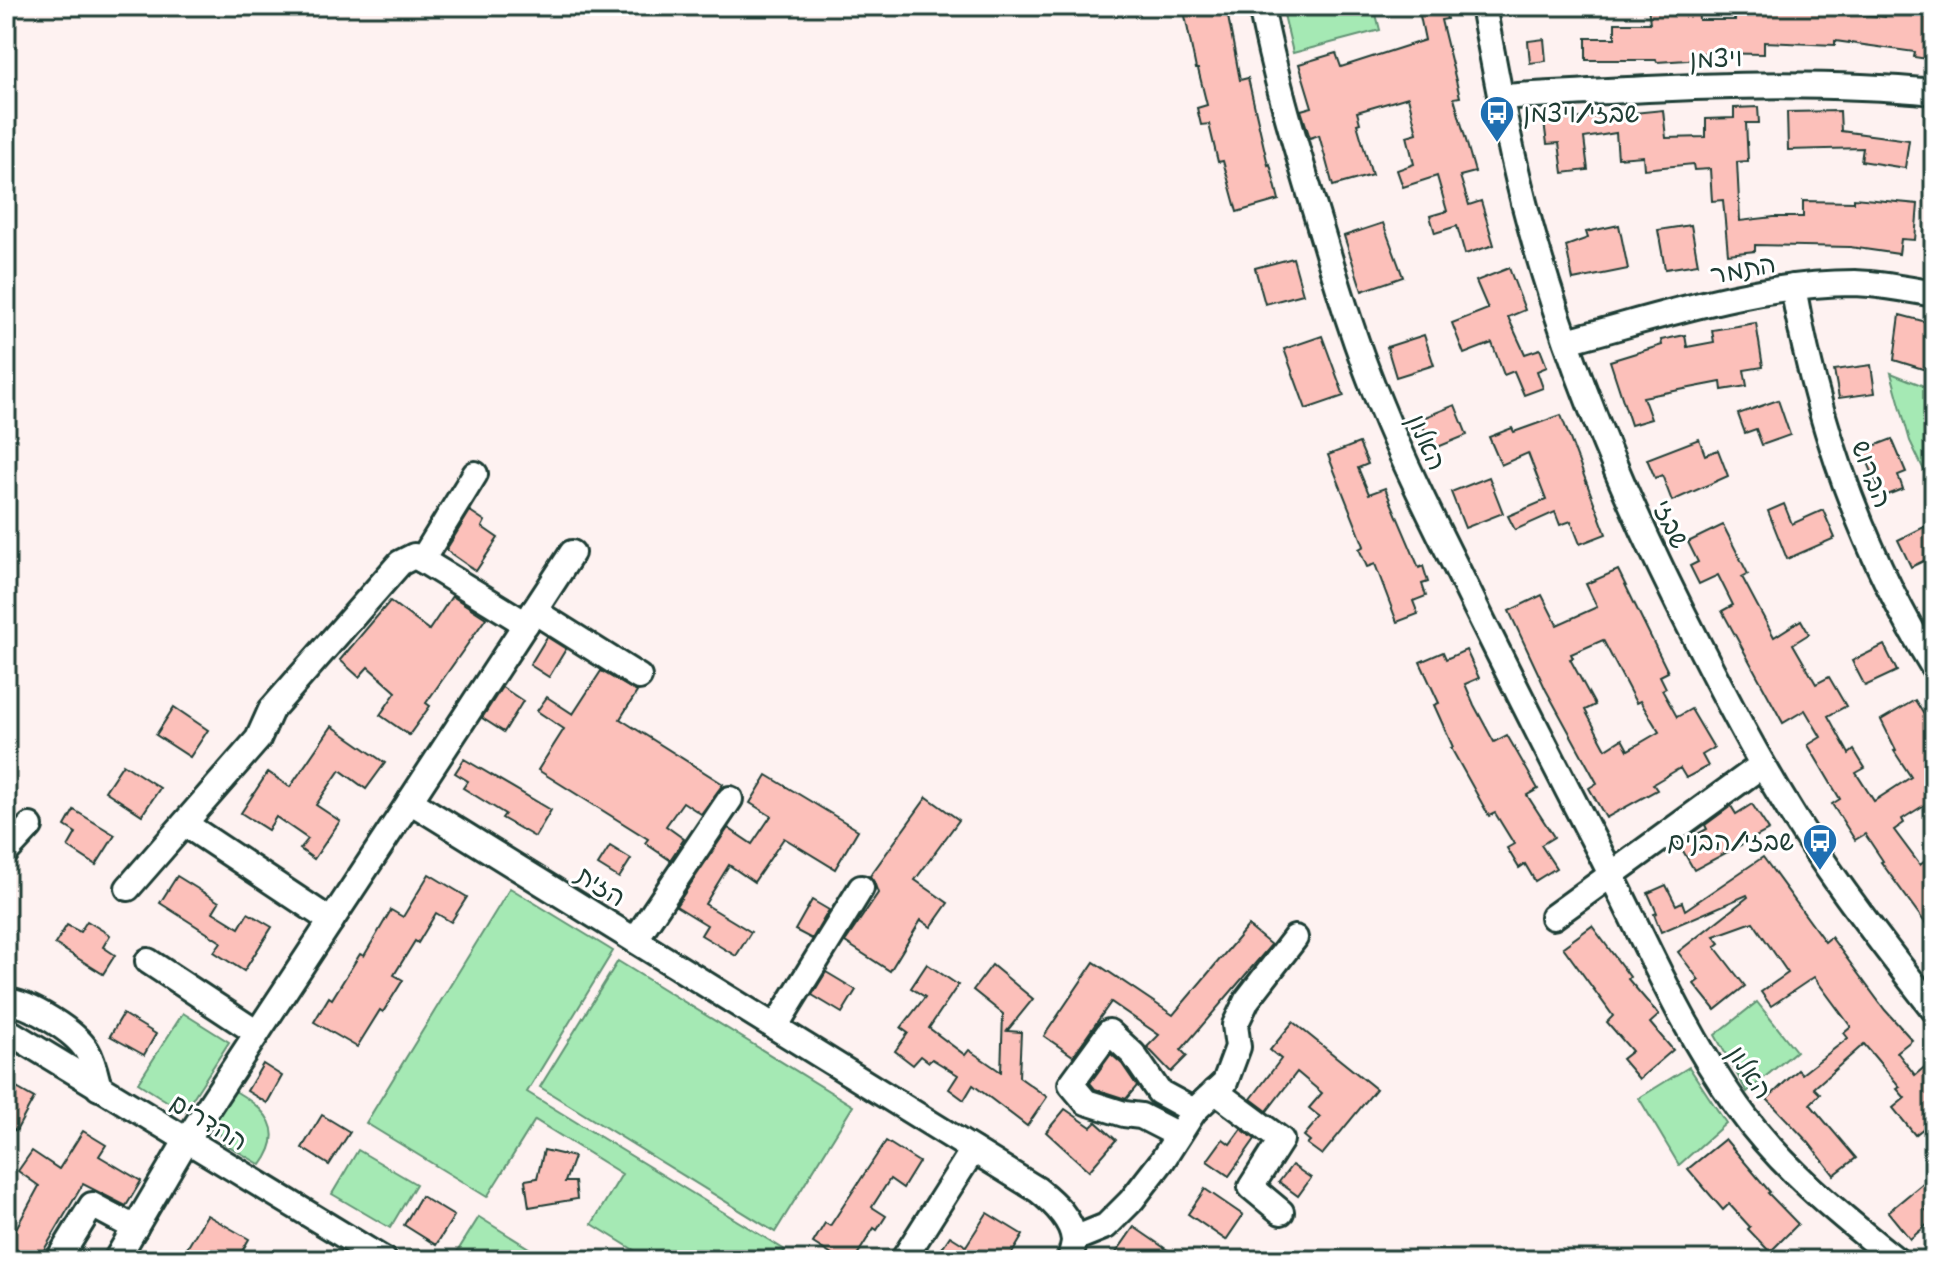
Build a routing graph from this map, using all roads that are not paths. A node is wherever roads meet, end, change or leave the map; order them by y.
1 (1261, 6) edge
2 (1483, 6) edge
3 (1934, 92) edge
4 (1500, 97) junction
5 (1793, 287) junction
6 (1934, 294) edge
7 (1567, 341) junction
8 (475, 474) dead end
9 (572, 553) dead end
10 (422, 560) junction
11 (530, 618) junction
12 (1934, 668) edge
13 (639, 677) dead end
14 (1762, 765) junction
15 (730, 799) dead end
16 (410, 801) junction
17 (185, 824) junction
18 (30, 826) dead end
19 (6, 852) edge
20 (1612, 874) junction
21 (128, 888) dead end
22 (861, 888) dead end
23 (1553, 917) dead end
24 (331, 921) junction
25 (1295, 938) dead end
26 (635, 940) junction
27 (148, 961) dead end
28 (6, 1001) edge
29 (1934, 1010) edge
30 (775, 1027) junction
31 (6, 1030) edge
32 (257, 1033) junction
33 (99, 1088) junction
34 (1215, 1091) junction
35 (1194, 1111) junction
36 (1178, 1135) junction
37 (186, 1141) junction
38 (973, 1150) junction
39 (1281, 1212) dead end
40 (135, 1228) junction
41 (1072, 1250) edge
42 (58, 1260) edge
43 (116, 1260) edge
44 (384, 1260) edge
45 (903, 1260) edge
46 (1896, 1260) edge

1 - 20 street, האלון
2 - 4 street, שבזי
3 - 4 street, ויצמן
4 - 7 street, שבזי
5 - 6 street, התמר
5 - 7 street, התמר
5 - 12 street, הברוש
7 - 14 street, שבזי
8 - 10 street
9 - 11 street
10 - 11 street
10 - 17 street
11 - 13 street
11 - 16 street
14 - 20 street
14 - 29 street, שבזי
15 - 26 street
16 - 24 street
16 - 26 street, הזית
17 - 21 street
17 - 24 street
18 - 19 street
20 - 23 street
20 - 46 street, האלון
22 - 30 street
24 - 32 street
25 - 34 street
26 - 30 street, הזית
27 - 32 street
28 - 33 street
30 - 38 street, הזית
31 - 33 street, ההדרים
32 - 37 street
33 - 37 street, ההדרים
34 - 35 street
34 - 39 street
35 - 36 street
35 - 36 street
36 - 41 street
37 - 40 street
37 - 44 street, ההדרים
38 - 41 street, הזית
38 - 45 street
40 - 42 street
40 - 43 street

